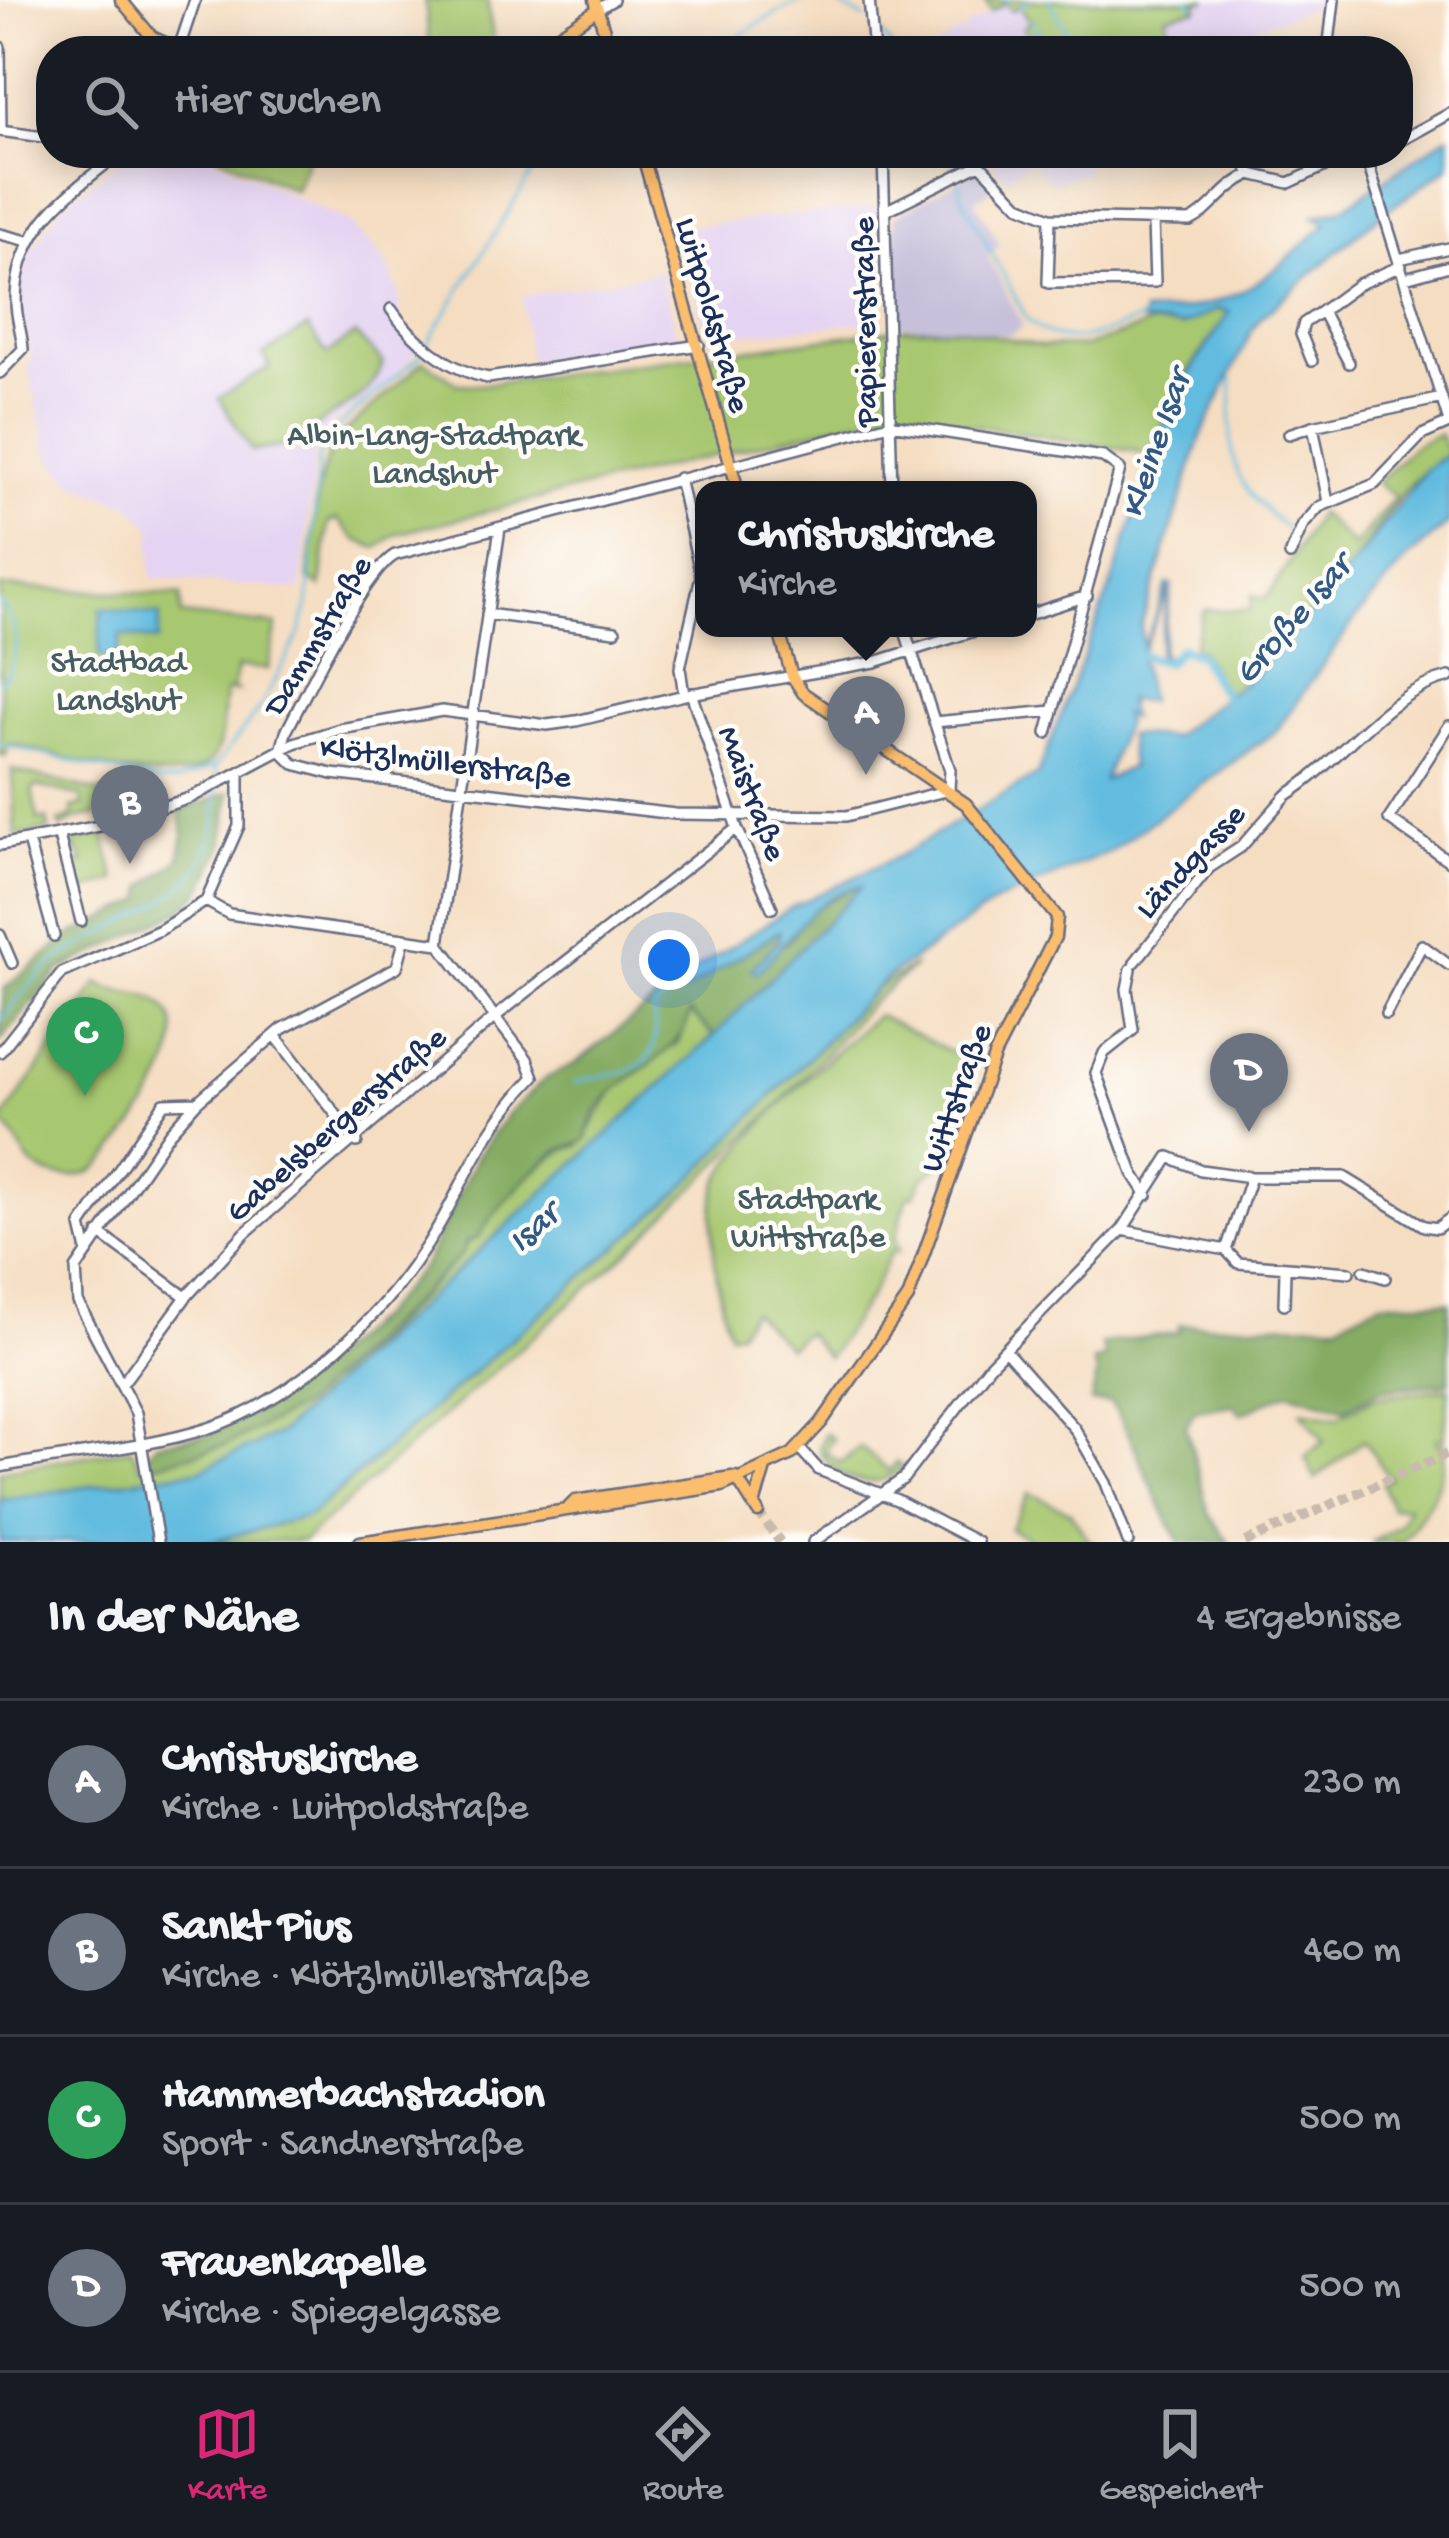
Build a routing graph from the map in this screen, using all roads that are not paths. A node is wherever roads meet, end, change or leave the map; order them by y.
1 (121, 0) edge
2 (195, 0) edge
3 (613, 0) edge
4 (1334, 0) edge
5 (869, 2) edge
6 (596, 4) edge
7 (151, 36) edge
8 (184, 36) edge
9 (553, 36) edge
10 (606, 36) edge
11 (872, 36) edge
12 (1330, 36) edge
13 (0, 47) edge
14 (1449, 115) edge
15 (0, 131) edge
16 (1413, 134) edge
17 (36, 136) edge
18 (100, 168) edge
19 (646, 168) edge
20 (884, 168) edge
21 (969, 168) edge
22 (984, 168) edge
23 (1251, 168) edge
24 (1320, 168) edge
25 (1371, 168) edge
26 (1256, 174) junction
27 (887, 210) junction
28 (1050, 218) junction
29 (1153, 220) junction
30 (0, 234) edge
31 (28, 241) junction
32 (1449, 248) edge
33 (1400, 262) junction
34 (1449, 266) edge
35 (1405, 278) junction
36 (391, 309) dead end
37 (1322, 311) junction
38 (699, 345) junction
39 (1312, 361) dead end
40 (1348, 363) dead end
41 (0, 373) edge
42 (1442, 398) junction
43 (1449, 423) edge
44 (890, 424) junction
45 (1313, 426) junction
46 (1289, 434) dead end
47 (730, 463) junction
48 (679, 478) junction
49 (735, 481) edge
50 (892, 481) edge
51 (1328, 502) junction
52 (500, 528) junction
53 (695, 549) edge
54 (1290, 555) dead end
55 (1088, 596) junction
56 (695, 602) edge
57 (1037, 611) edge
58 (487, 614) junction
59 (615, 631) dead end
60 (781, 637) edge
61 (906, 637) edge
62 (956, 637) edge
63 (908, 652) junction
64 (792, 676) junction
65 (1449, 677) edge
66 (687, 694) junction
67 (1053, 711) junction
68 (471, 715) junction
69 (934, 722) junction
70 (290, 723) junction
71 (1449, 726) edge
72 (1047, 733) dead end
73 (304, 740) junction
74 (1438, 749) junction
75 (281, 751) junction
76 (1449, 757) edge
77 (927, 775) junction
78 (234, 777) junction
79 (460, 790) junction
80 (949, 790) junction
81 (920, 798) junction
82 (735, 822) junction
83 (59, 836) junction
84 (28, 841) junction
85 (0, 845) edge
86 (1449, 861) edge
87 (206, 901) junction
88 (772, 908) dead end
89 (81, 921) dead end
90 (0, 935) edge
91 (54, 936) dead end
92 (405, 938) junction
93 (440, 944) junction
94 (12, 963) dead end
95 (1449, 965) edge
96 (1386, 1014) dead end
97 (495, 1017) junction
98 (275, 1035) junction
99 (0, 1052) edge
100 (197, 1102) junction
101 (357, 1142) junction
102 (1251, 1177) junction
103 (1148, 1196) junction
104 (1449, 1219) edge
105 (1123, 1230) junction
106 (99, 1233) junction
107 (1226, 1250) junction
108 (87, 1251) junction
109 (1286, 1271) junction
110 (1364, 1271) dead end
111 (1348, 1272) dead end
112 (1385, 1278) dead end
113 (186, 1297) junction
114 (1283, 1304) dead end
115 (1005, 1350) junction
116 (122, 1384) junction
117 (142, 1441) junction
118 (799, 1448) junction
119 (0, 1467) edge
120 (765, 1468) junction
121 (736, 1477) junction
122 (883, 1495) junction
123 (391, 1541) edge
124 (158, 1542) edge
125 (360, 1542) edge
126 (813, 1542) edge
127 (977, 1542) edge
128 (1128, 1542) edge

1 - 7 main road
2 - 8 street
3 - 6 street
4 - 12 street
5 - 11 street
6 - 9 main road
6 - 10 main road
13 - 15 street
14 - 16 street
15 - 17 street
18 - 31 street
19 - 38 main road, Luitpoldstraße
20 - 27 street, Papiererstraße
21 - 27 street
22 - 28 street
23 - 26 street
24 - 26 street
25 - 33 street
26 - 29 street
27 - 44 street, Papiererstraße
28 - 29 street
28 - 29 street
30 - 31 street
31 - 41 street
32 - 33 street
33 - 35 street
33 - 37 street
34 - 35 street
35 - 42 street
36 - 38 street
37 - 39 street
37 - 40 street
38 - 47 main road, Luitpoldstraße
42 - 43 street
42 - 45 street
43 - 51 street
44 - 47 street, Dammstraße
44 - 50 street, Papiererstraße
44 - 55 street
45 - 46 street
45 - 51 street
47 - 48 street, Dammstraße
47 - 49 main road, Luitpoldstraße
48 - 52 street, Dammstraße
48 - 53 street
51 - 54 street
52 - 58 street
52 - 70 street, Dammstraße
55 - 57 street
55 - 67 street
56 - 66 street
58 - 59 street
58 - 68 street
60 - 64 main road
61 - 63 street
62 - 63 street
63 - 64 street
63 - 69 street
64 - 66 street
64 - 77 main road
65 - 103 street, Ländgasse
66 - 68 street
66 - 82 street, Maistraße
67 - 69 street
67 - 72 street
68 - 73 street
68 - 79 street
69 - 80 street
70 - 73 street
70 - 75 street, Dammstraße
71 - 74 street
73 - 75 street
74 - 76 street
74 - 86 street
75 - 78 street, Klötzlmüllerstraße
75 - 79 street, Klötzlmüllerstraße
77 - 80 main road
77 - 81 street
78 - 83 street, Klötzlmüllerstraße
78 - 87 street
79 - 82 street, Klötzlmüllerstraße
79 - 93 street
80 - 81 street, Klötzlmüllerstraße
80 - 118 main road, Wittstraße
81 - 82 street, Klötzlmüllerstraße
82 - 88 street, Maistraße
82 - 97 street, Gabelsbergerstraße
83 - 84 street, Klötzlmüllerstraße
83 - 89 street
84 - 85 street, Klötzlmüllerstraße
84 - 91 street
87 - 92 street
87 - 99 street
90 - 94 street
92 - 93 street
92 - 98 street
93 - 97 street
95 - 96 street
97 - 101 street, Gabelsbergerstraße
97 - 117 street
98 - 100 street
98 - 101 street
100 - 106 street
100 - 108 street
101 - 113 street, Gabelsbergerstraße
102 - 103 street
102 - 104 street
102 - 107 street
103 - 105 street
105 - 107 street
105 - 115 street
106 - 108 street
106 - 113 street
107 - 109 street
108 - 116 street
109 - 111 street
109 - 114 street
110 - 112 street
113 - 116 street, Gabelsbergerstraße
115 - 122 street
115 - 128 street
116 - 117 street
117 - 119 street
117 - 124 street
118 - 120 main road, Wittstraße
118 - 122 street
120 - 121 main road, Wittstraße
120 - 121 main road
121 - 123 main road, Wittstraße
122 - 126 street
122 - 127 street
123 - 125 main road, Wittstraße

